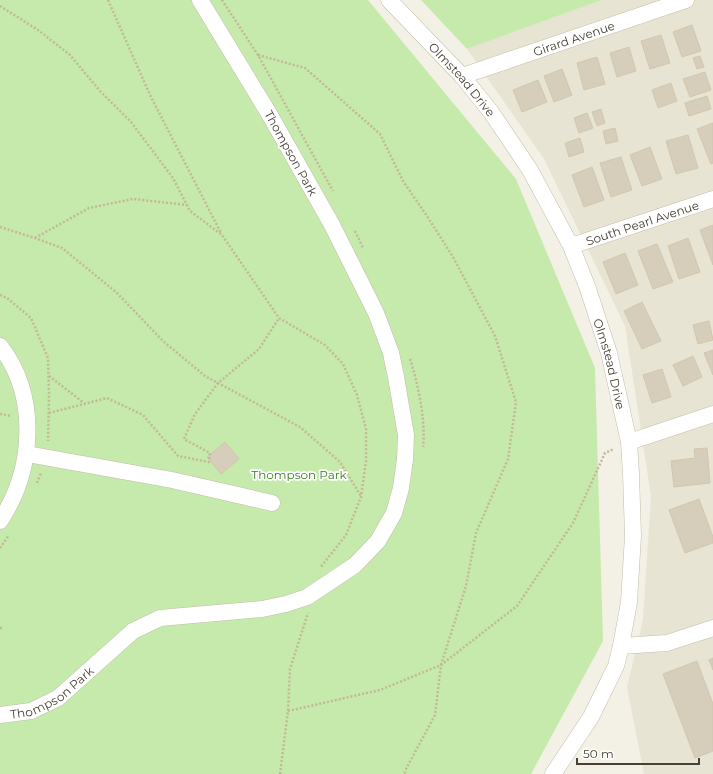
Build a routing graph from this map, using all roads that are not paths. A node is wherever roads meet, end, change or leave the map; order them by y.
1 (200, 0) edge
2 (389, 0) edge
3 (686, 0) edge
4 (462, 76) junction
5 (713, 199) edge
6 (571, 246) junction
7 (0, 346) edge
8 (713, 414) edge
9 (629, 442) junction
10 (27, 454) junction
11 (272, 503) dead end
12 (0, 521) edge
13 (713, 628) edge
14 (621, 646) junction
15 (0, 715) edge
16 (553, 774) edge

1 - 15 street, Thompson Park
2 - 4 street, Olmstead Drive
3 - 4 street, Girard Avenue
4 - 6 street, Olmstead Drive
5 - 6 street, South Pearl Avenue
6 - 9 street, Olmstead Drive
7 - 10 street
8 - 9 street
9 - 14 street, Olmstead Drive
10 - 11 street
10 - 12 street
13 - 14 street
14 - 16 street, Olmstead Drive

